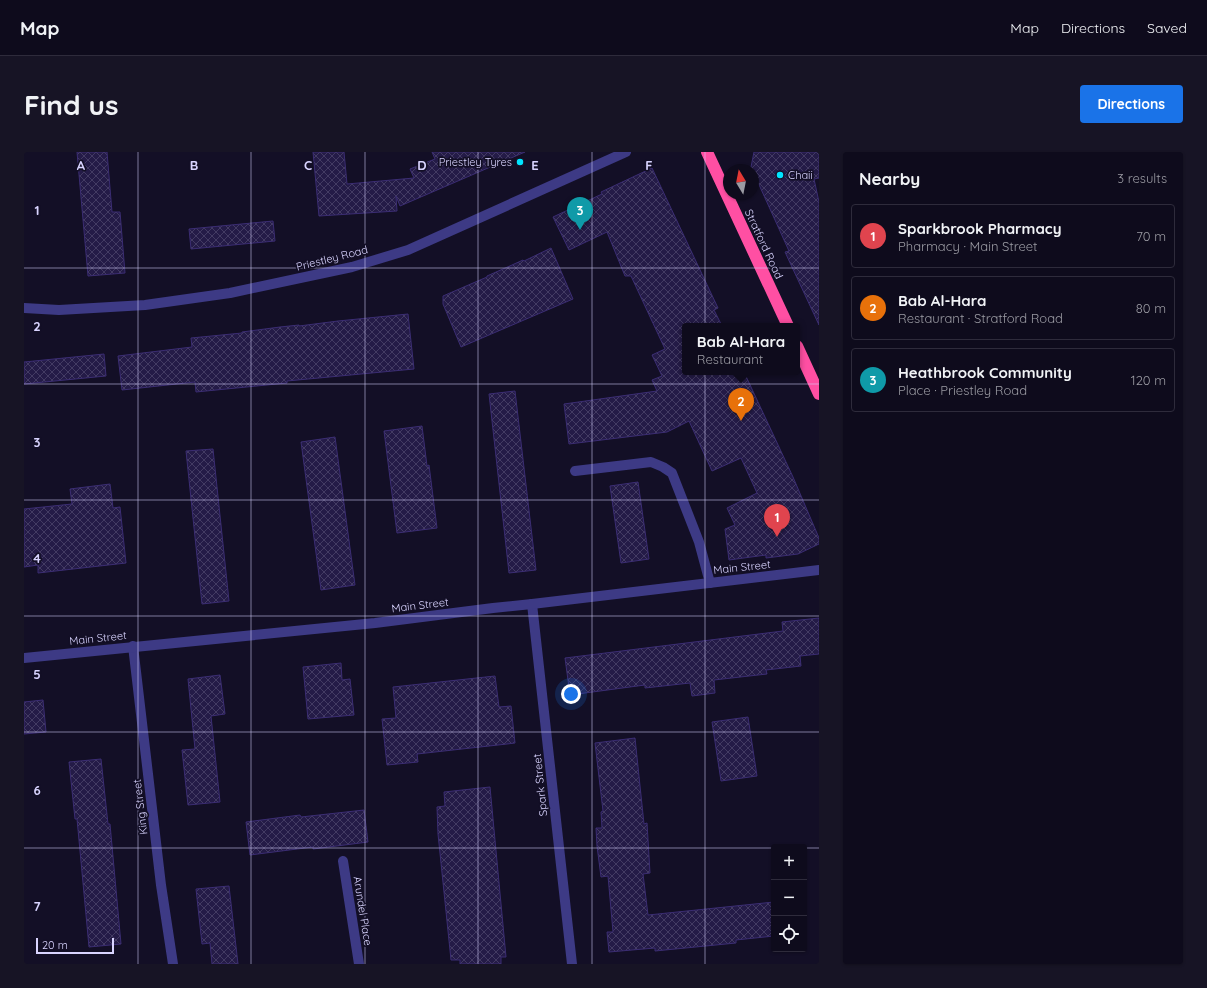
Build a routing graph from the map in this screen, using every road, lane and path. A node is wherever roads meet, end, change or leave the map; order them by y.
1 (626, 152) edge
2 (707, 152) edge
3 (24, 308) edge
4 (787, 323) edge
5 (800, 353) edge
6 (819, 394) edge
7 (575, 471) dead end
8 (819, 570) edge
9 (710, 582) junction
10 (532, 604) junction
11 (133, 646) junction
12 (24, 658) edge
13 (343, 861) dead end
14 (173, 964) edge
15 (359, 964) edge
16 (572, 964) edge

1 - 3 street, Priestley Road
2 - 4 highway, Stratford Road
5 - 6 highway
7 - 9 street
8 - 9 street, Main Street
9 - 10 street, Main Street
10 - 11 street, Main Street
10 - 16 street, Spark Street
11 - 12 street, Main Street
11 - 14 street, King Street
13 - 15 street, Arundel Place

